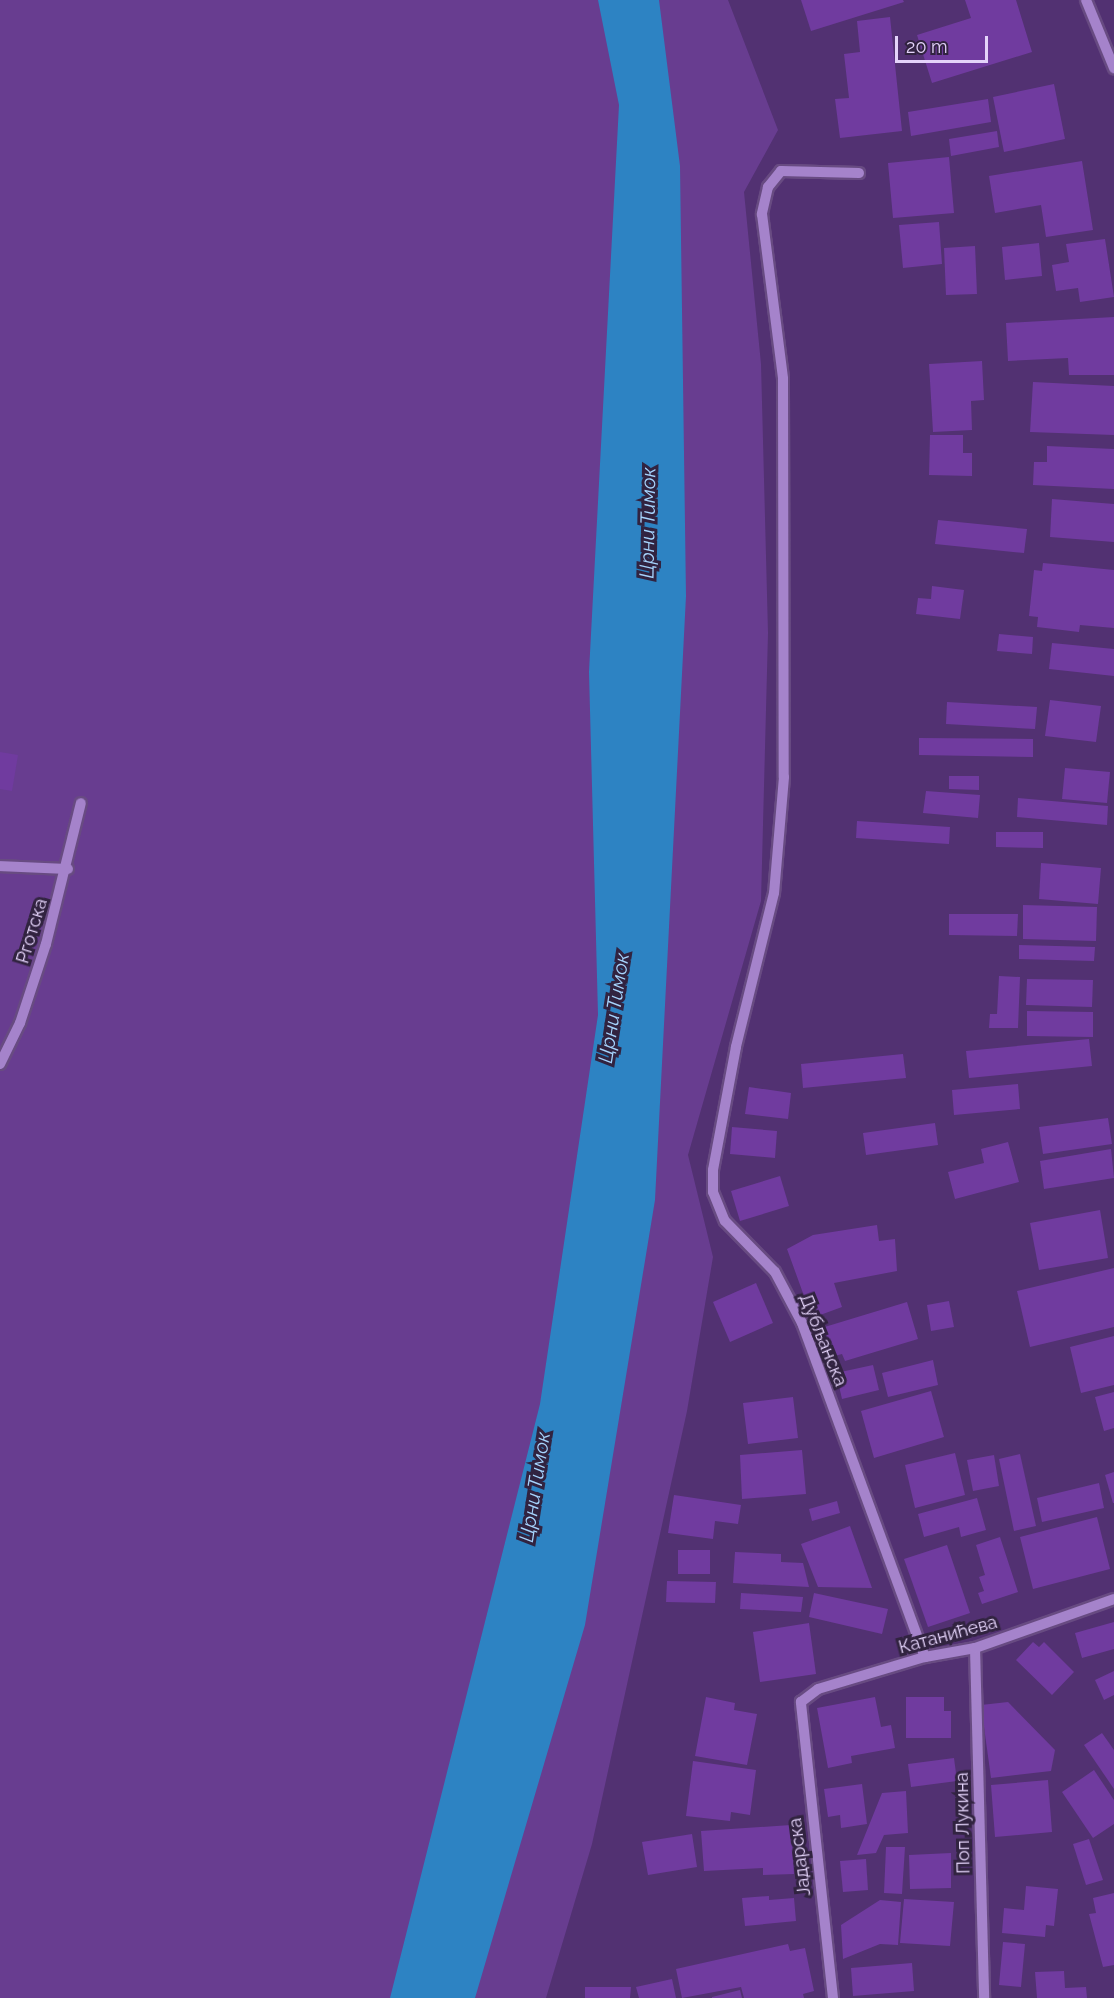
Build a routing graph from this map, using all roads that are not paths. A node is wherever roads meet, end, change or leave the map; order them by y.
1 (1086, 0) edge
2 (1114, 68) edge
3 (859, 173) dead end
4 (81, 803) dead end
5 (0, 866) edge
6 (68, 869) junction
7 (0, 1064) edge
8 (1114, 1599) edge
9 (975, 1648) junction
10 (925, 1657) junction
11 (800, 1712) joint
12 (833, 1998) edge
13 (984, 1998) edge

1 - 2 street
3 - 10 street, Дубљанска
4 - 6 street, Рготска
5 - 6 street
6 - 7 street, Рготска
8 - 9 street, Катанићева
9 - 10 street, Катанићева
9 - 13 street, Поп Лукина
10 - 11 street, Катанићева
11 - 12 street, Јадарска

